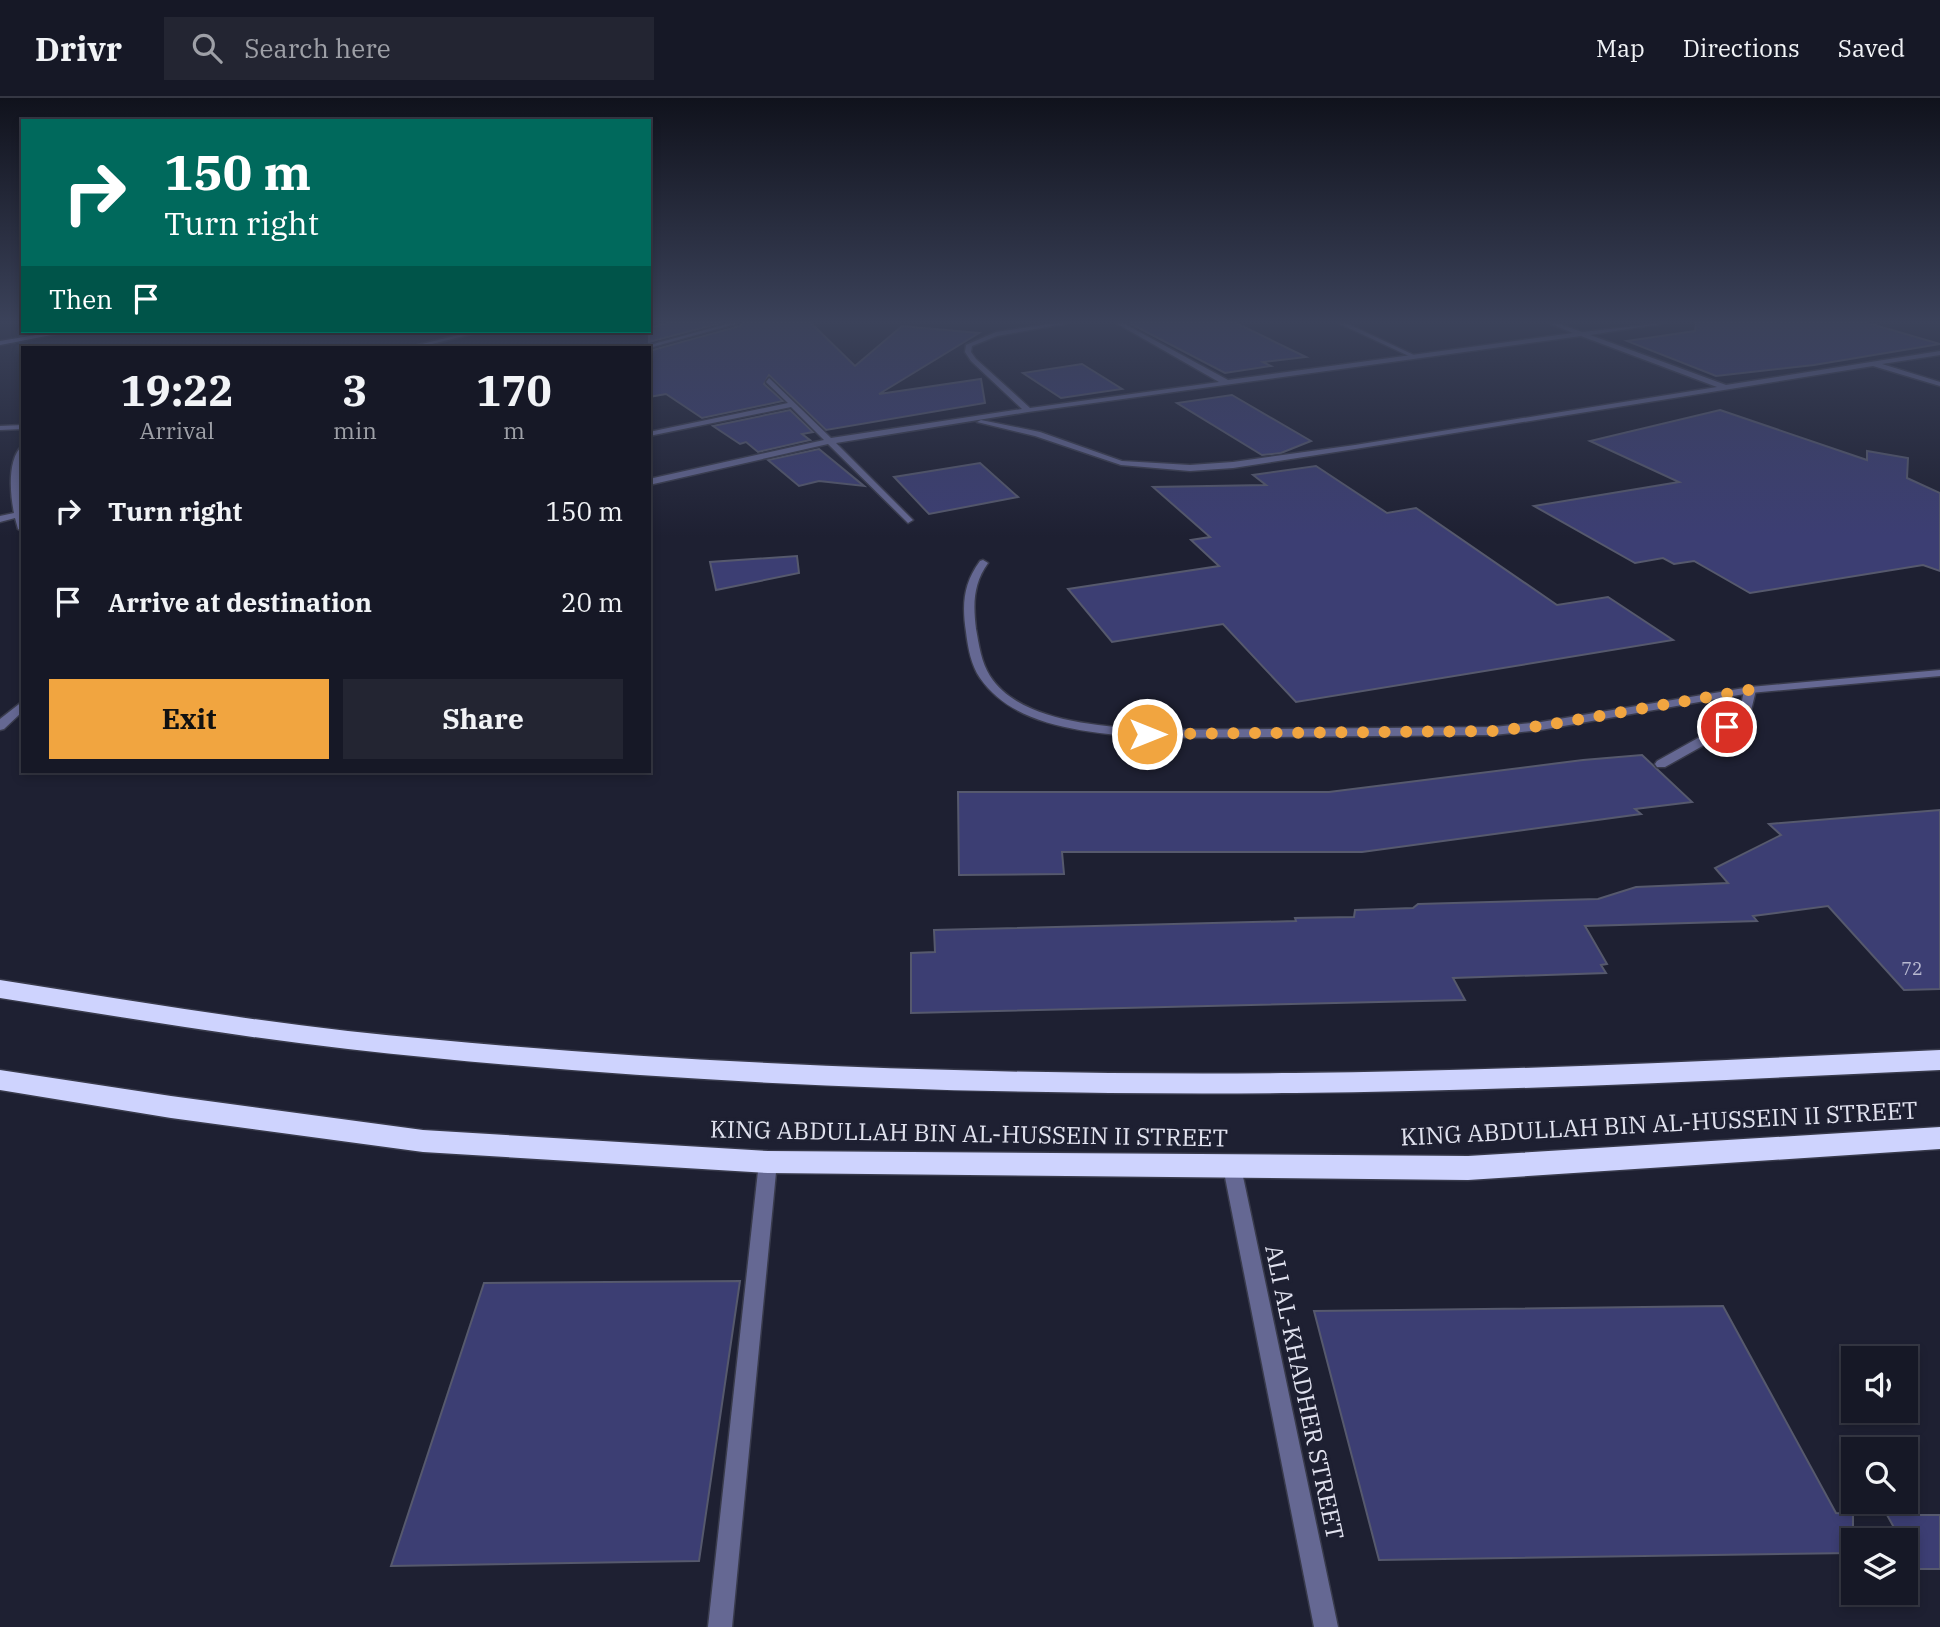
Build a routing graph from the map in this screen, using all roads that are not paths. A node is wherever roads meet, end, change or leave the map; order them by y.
1 (784, 394) edge
2 (1011, 394) edge
3 (1143, 394) edge
4 (1685, 394) edge
5 (794, 404) junction
6 (1028, 410) junction
7 (970, 420) junction
8 (21, 427) edge
9 (0, 428) edge
10 (651, 434) edge
11 (830, 441) junction
12 (21, 456) edge
13 (651, 482) edge
14 (20, 514) edge
15 (0, 519) edge
16 (908, 520) dead end
17 (983, 563) dead end
18 (1940, 673) edge
19 (1749, 690) junction
20 (21, 706) edge
21 (0, 726) edge
22 (1661, 764) dead end
23 (0, 989) edge
24 (1940, 1060) edge
25 (0, 1080) edge
26 (1940, 1138) edge
27 (768, 1162) junction
28 (1232, 1167) junction
29 (720, 1627) edge
30 (1326, 1627) edge

1 - 5 street
2 - 6 street
3 - 6 street
4 - 7 street
5 - 10 street
5 - 11 street
6 - 7 street
7 - 11 street
8 - 9 street
11 - 13 street
11 - 16 street
12 - 14 street
14 - 15 street
17 - 19 street
18 - 19 street
19 - 22 street
20 - 21 street
23 - 24 highway
25 - 27 highway, KING ABDULLAH BIN AL-HUSSEIN II STREET
26 - 28 highway, KING ABDULLAH BIN AL-HUSSEIN II STREET
27 - 28 highway, KING ABDULLAH BIN AL-HUSSEIN II STREET
27 - 29 street
28 - 30 street, ALI AL-KHADHER STREET

